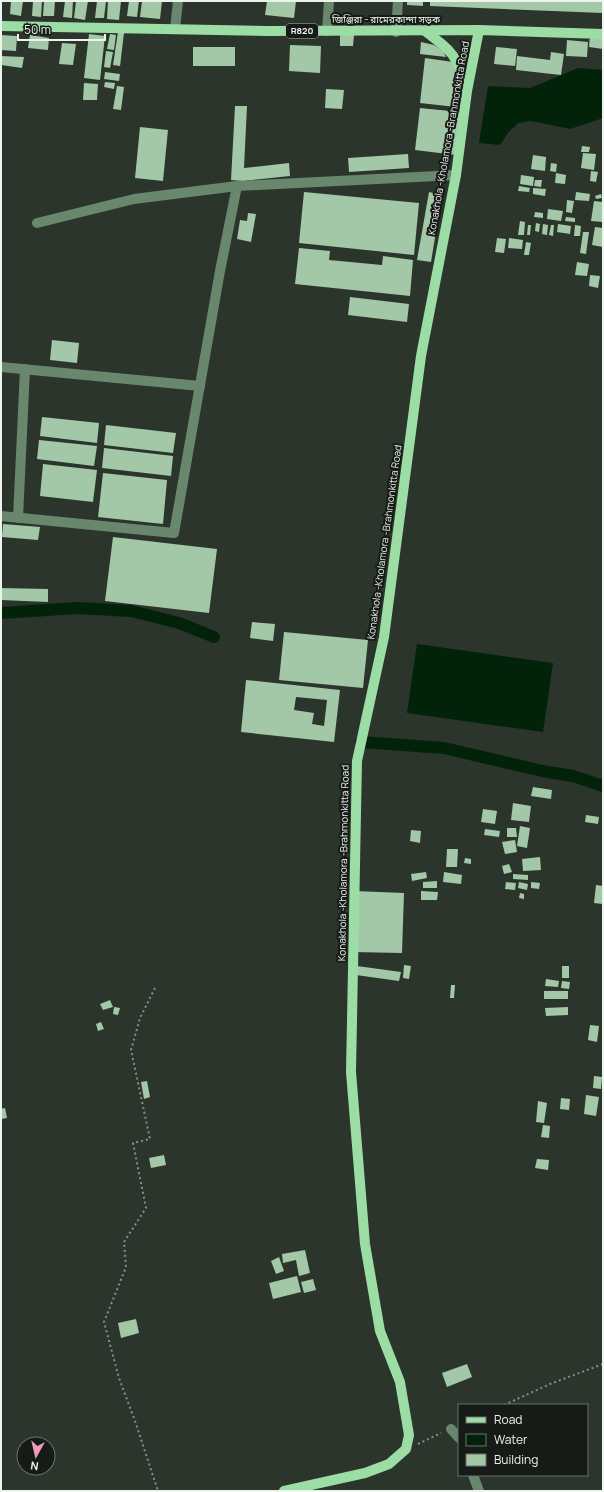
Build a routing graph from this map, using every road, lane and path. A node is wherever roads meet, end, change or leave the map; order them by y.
1 (178, 1) edge
2 (328, 1) edge
3 (398, 1) edge
4 (1, 26) edge
5 (175, 30) junction
6 (479, 30) junction
7 (327, 31) junction
8 (425, 31) junction
9 (396, 32) junction
10 (603, 34) edge
11 (467, 91) junction
12 (456, 175) junction
13 (237, 186) junction
14 (37, 223) dead end
15 (1, 367) edge
16 (25, 369) junction
17 (200, 386) junction
18 (1, 516) edge
19 (18, 518) junction
20 (155, 988) dead end
21 (603, 1364) edge
22 (506, 1404) edge
23 (450, 1429) joint
24 (458, 1437) edge
25 (402, 1454) junction
26 (474, 1476) edge
27 (158, 1491) edge
28 (284, 1491) edge
29 (479, 1491) edge

1 - 5 street
2 - 7 street
3 - 9 street
4 - 5 main road, জিঞ্জিরা - রামেরকান্দা সড়ক / R820
5 - 7 main road, জিঞ্জিরা - রামেরকান্দা সড়ক / R820
6 - 8 main road, জিঞ্জিরা - রামেরকান্দা সড়ক / R820
6 - 10 main road, জিঞ্জিরা - রামেরকান্দা সড়ক / R820
6 - 11 main road, Konakhola -Kholamora -Brahmonkitta Road
7 - 9 main road, জিঞ্জিরা - রামেরকান্দা সড়ক / R820
8 - 9 main road, জিঞ্জিরা - রামেরকান্দা সড়ক / R820
8 - 11 main road
11 - 12 main road, Konakhola -Kholamora -Brahmonkitta Road
12 - 13 street
12 - 25 main road, Konakhola -Kholamora -Brahmonkitta Road
13 - 14 street
13 - 17 street
15 - 16 street
16 - 17 street
16 - 19 street
17 - 19 street
18 - 19 street
20 - 27 path
21 - 22 path
23 - 24 street
23 - 25 path
25 - 28 main road
26 - 29 street

